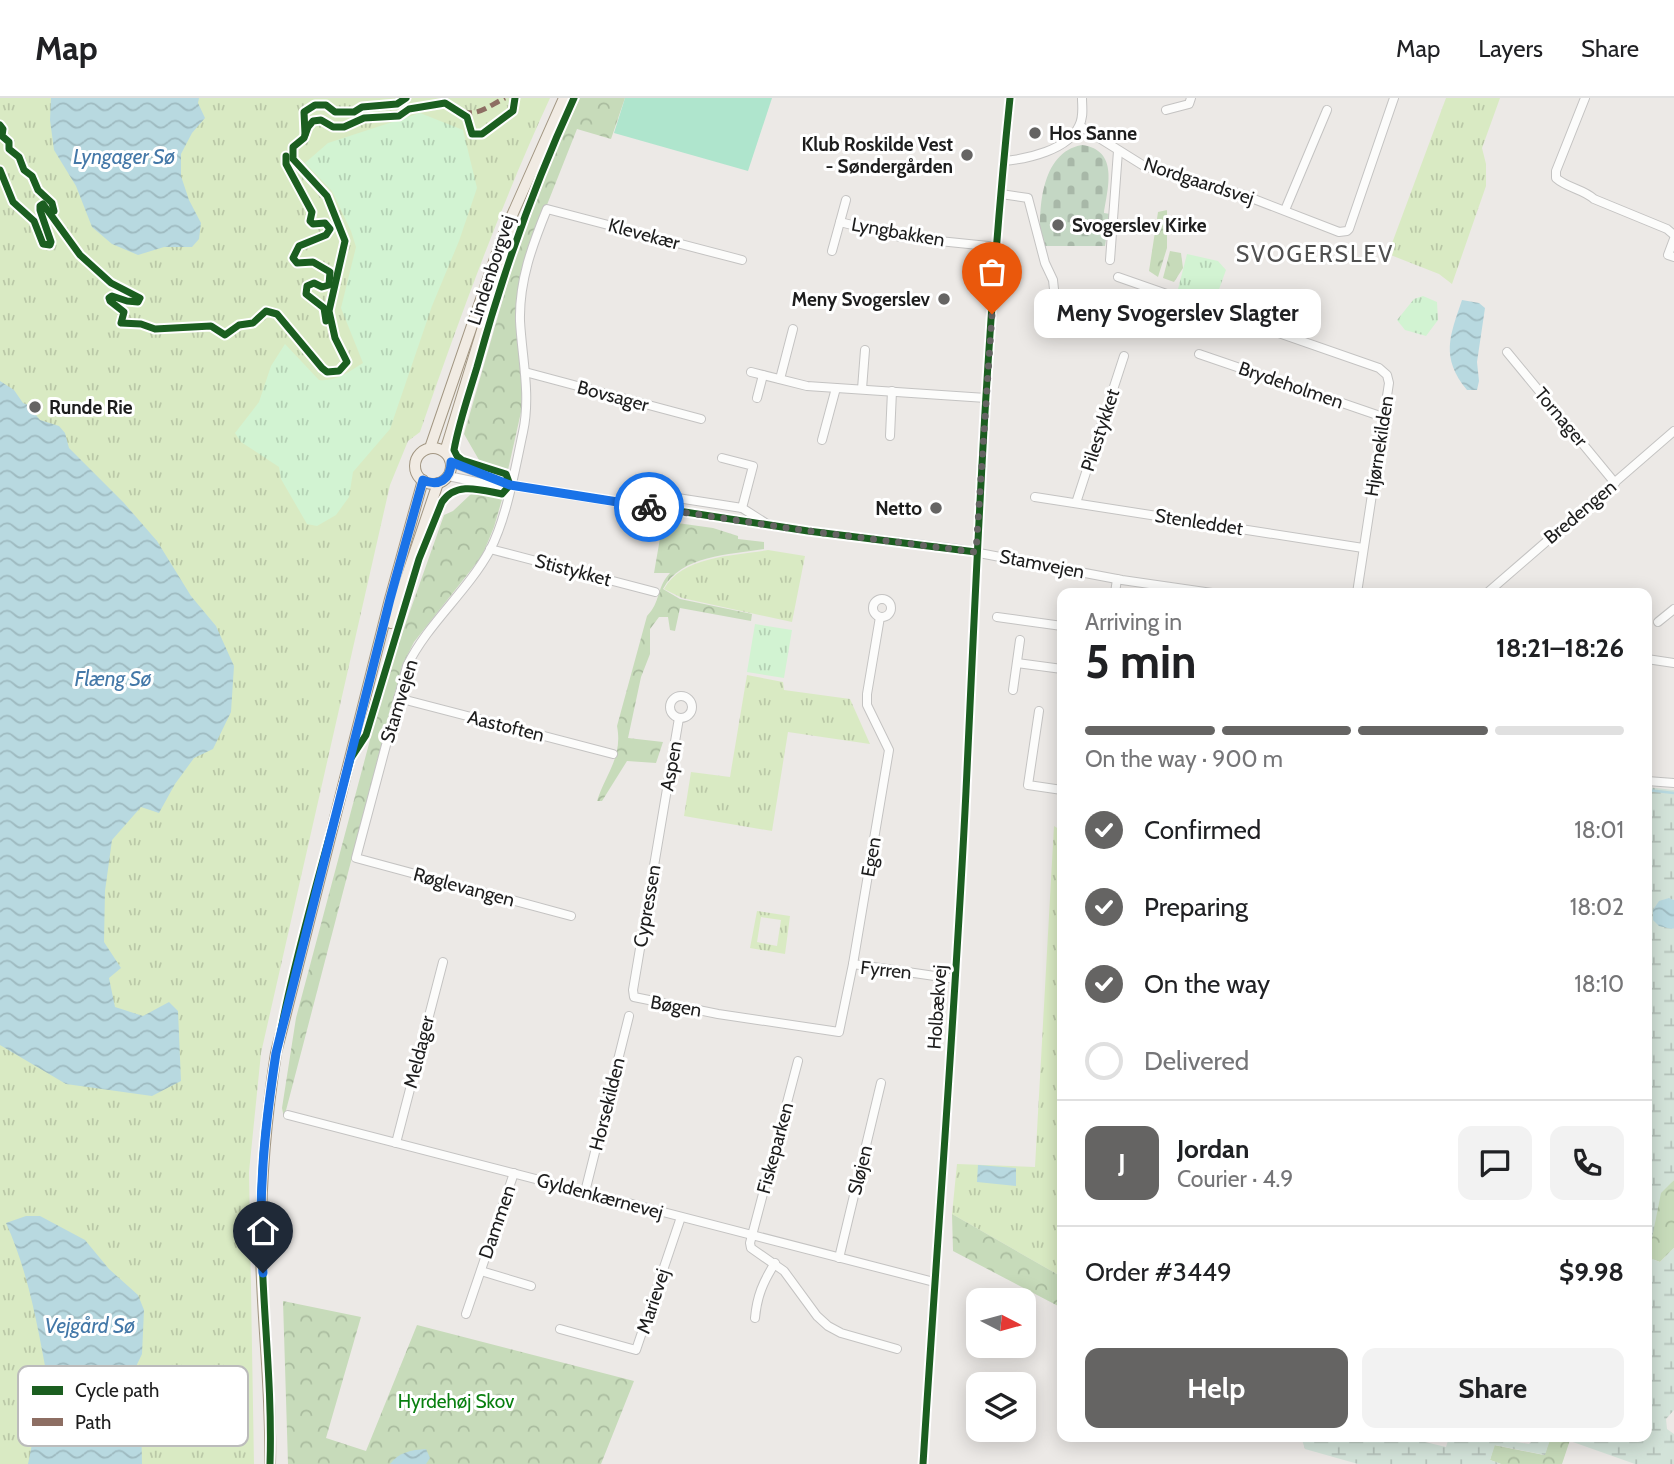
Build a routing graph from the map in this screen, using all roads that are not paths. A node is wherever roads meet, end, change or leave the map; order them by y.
1 (564, 98) edge
2 (1010, 98) edge
3 (1082, 98) edge
4 (1191, 98) edge
5 (1394, 98) edge
6 (1585, 98) edge
7 (1166, 110) dead end
8 (1327, 110) dead end
9 (1080, 126) junction
10 (1118, 151) junction
11 (1004, 161) junction
12 (530, 172) junction
13 (1001, 194) junction
14 (846, 200) dead end
15 (547, 209) joint
16 (1285, 210) junction
17 (840, 222) junction
18 (1674, 237) edge
19 (998, 247) junction
20 (832, 251) dead end
21 (1674, 257) edge
22 (742, 260) dead end
23 (1110, 260) dead end
24 (1118, 277) dead end
25 (1057, 317) dead end
26 (793, 329) dead end
27 (865, 350) dead end
28 (1507, 352) dead end
29 (1199, 354) dead end
30 (1124, 356) dead end
31 (525, 372) junction
32 (751, 372) dead end
33 (763, 375) junction
34 (780, 379) junction
35 (836, 388) junction
36 (862, 389) junction
37 (892, 391) junction
38 (757, 398) dead end
39 (986, 398) junction
40 (1383, 417) junction
41 (701, 419) dead end
42 (1674, 432) edge
43 (890, 436) dead end
44 (822, 440) dead end
45 (430, 448) junction
46 (448, 457) junction
47 (722, 458) dead end
48 (448, 476) junction
49 (423, 480) junction
50 (1615, 482) junction
51 (438, 483) junction
52 (510, 485) junction
53 (1035, 496) dead end
54 (1076, 503) junction
55 (634, 505) junction
56 (742, 508) junction
57 (769, 525) junction
58 (1363, 548) junction
59 (490, 549) junction
60 (976, 552) junction
61 (1117, 579) junction
62 (1116, 588) edge
63 (1178, 588) edge
64 (1358, 588) edge
65 (1493, 588) edge
66 (655, 592) dead end
67 (1674, 609) edge
68 (880, 617) dead end
69 (997, 617) dead end
70 (1658, 622) dead end
71 (1057, 625) edge
72 (1020, 640) dead end
73 (1652, 660) edge
74 (1017, 663) junction
75 (1674, 663) edge
76 (1057, 668) edge
77 (372, 676) junction
78 (1013, 690) dead end
79 (398, 698) junction
80 (1039, 711) dead end
81 (679, 718) dead end
82 (613, 754) dead end
83 (1652, 781) edge
84 (1674, 783) edge
85 (1057, 789) edge
86 (663, 815) joint
87 (356, 858) joint
88 (571, 916) dead end
89 (443, 962) dead end
90 (853, 964) junction
91 (955, 979) junction
92 (634, 998) joint
93 (629, 1016) dead end
94 (789, 1025) joint
95 (797, 1061) dead end
96 (881, 1083) dead end
97 (288, 1115) dead end
98 (396, 1143) junction
99 (514, 1173) junction
100 (585, 1192) junction
101 (681, 1217) junction
102 (752, 1235) junction
103 (839, 1258) junction
104 (775, 1263) junction
105 (481, 1271) junction
106 (934, 1282) junction
107 (531, 1286) dead end
108 (466, 1314) dead end
109 (755, 1318) dead end
110 (560, 1329) dead end
111 (897, 1349) dead end
112 (270, 1464) edge
113 (923, 1464) edge

1 - 12 main road, Lindenborgvej
2 - 11 street, Holbækvej
3 - 9 street
4 - 7 street
5 - 16 street, Nordgaardsvej
6 - 18 street
8 - 16 street
9 - 10 street, Nordgaardsvej
9 - 11 street
10 - 16 street, Nordgaardsvej
10 - 23 street
11 - 13 street, Holbækvej
12 - 45 main road, Lindenborgvej
12 - 46 main road, Lindenborgvej
13 - 19 street, Holbækvej
13 - 25 street
14 - 17 street, Lyngbakken
15 - 22 street, Klevekær
15 - 31 street, Stamvejen
17 - 19 street, Lyngbakken
17 - 20 street, Lyngbakken
18 - 21 street
19 - 39 street, Holbækvej
24 - 40 street, Hjørnekilden
26 - 34 street
27 - 36 street
28 - 50 street, Tornager
29 - 40 street, Brydeholmen
30 - 54 street, Pilestykket
31 - 41 street, Bovsager
31 - 52 street, Stamvejen
32 - 33 street
33 - 34 street
33 - 38 street
34 - 35 street
35 - 36 street
35 - 44 street
36 - 37 street
37 - 39 street
37 - 43 street
39 - 60 street, Holbækvej
40 - 58 street, Hjørnekilden
42 - 50 street, Bredengen
45 - 46 main road
45 - 49 main road
46 - 48 main road
46 - 52 street, Stamvejen
47 - 56 street
48 - 51 main road
48 - 52 street, Stamvejen
49 - 51 main road
49 - 77 main road
50 - 65 street, Bredengen
51 - 77 main road
52 - 55 street, Stamvejen
52 - 59 street, Stamvejen
53 - 54 street, Stenleddet
54 - 58 street, Stenleddet
55 - 56 street
55 - 57 street, Stamvejen
56 - 57 street
57 - 60 street, Stamvejen
58 - 64 street, Hjørnekilden
59 - 66 street, Stistykket
59 - 79 street, Stamvejen
60 - 61 street, Stamvejen
60 - 91 street, Holbækvej
61 - 62 street
61 - 63 street, Stamvejen
67 - 70 street
68 - 90 street, Egen
69 - 71 street
72 - 74 street
73 - 75 street
74 - 76 street
74 - 78 street
77 - 112 main road
79 - 82 street, Aastoften
79 - 87 street, Stamvejen
80 - 85 street
81 - 86 street, Aspen
83 - 84 street
86 - 92 street, Cypressen
87 - 88 street, Røglevangen
89 - 98 street, Meldager
90 - 91 street, Fyrren
90 - 94 street, Fyrren
91 - 106 street, Holbækvej
92 - 94 street, Bøgen
93 - 100 street, Horsekilden
95 - 102 street, Fiskeparken
96 - 103 street, Sløjen
97 - 98 street, Gyldenkærnevej
98 - 99 street, Gyldenkærnevej
99 - 100 street, Gyldenkærnevej
99 - 105 street, Dammen
100 - 101 street, Gyldenkærnevej
101 - 102 street, Gyldenkærnevej
101 - 110 street, Marievej
102 - 103 street, Gyldenkærnevej
102 - 104 street
103 - 106 street, Gyldenkærnevej
104 - 109 street
104 - 111 street
105 - 107 street, Dammen
105 - 108 street, Dammen
106 - 113 street, Holbækvej

